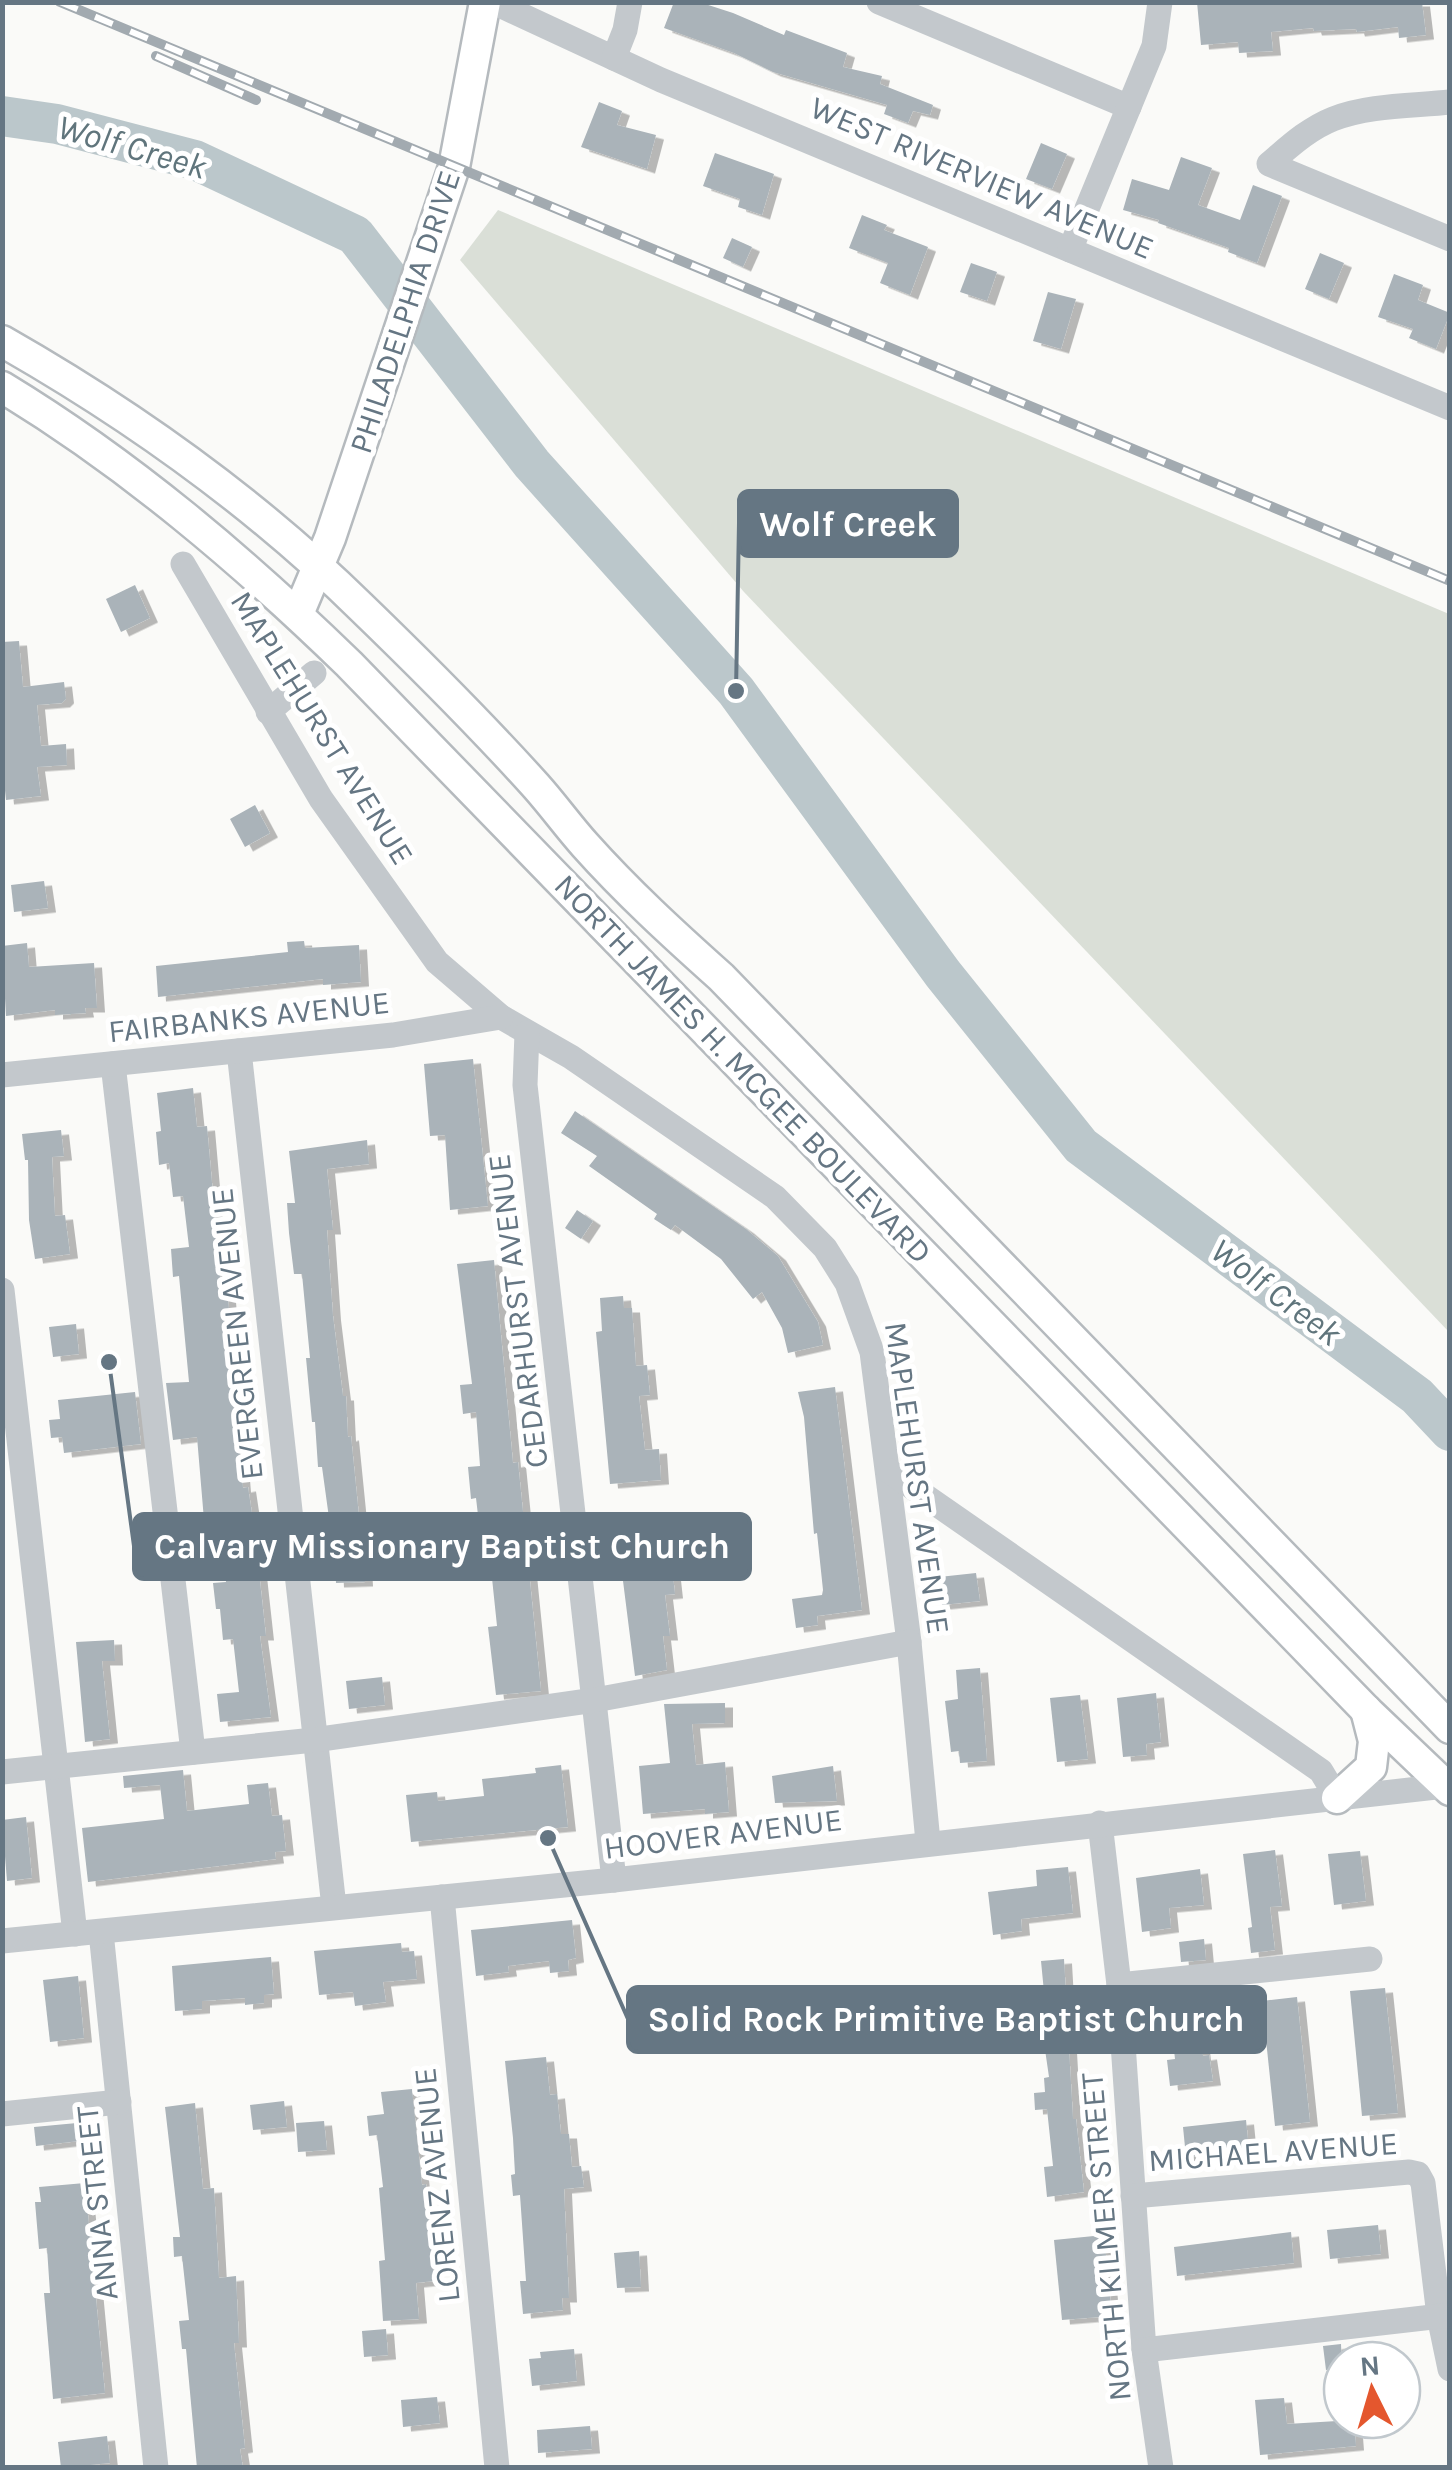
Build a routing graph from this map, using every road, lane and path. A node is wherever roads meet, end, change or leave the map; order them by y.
1 (485, 2) edge
2 (493, 2) edge
3 (630, 2) edge
4 (879, 2) edge
5 (1160, 2) edge
6 (614, 58) junction
7 (1450, 102) edge
8 (1129, 107) junction
9 (1450, 240) edge
10 (1070, 250) junction
11 (2, 340) edge
12 (2, 387) edge
13 (1450, 408) edge
14 (183, 564) dead end
15 (318, 566) junction
16 (298, 614) junction
17 (314, 672) dead end
18 (268, 712) junction
19 (501, 1017) junction
20 (527, 1033) junction
21 (238, 1051) junction
22 (113, 1064) junction
23 (2, 1075) edge
24 (2, 1290) edge
25 (889, 1471) junction
26 (908, 1642) junction
27 (594, 1700) junction
28 (1366, 1710) junction
29 (1450, 1728) edge
30 (314, 1740) junction
31 (192, 1752) junction
32 (56, 1766) junction
33 (2, 1772) edge
34 (1448, 1786) edge
35 (1336, 1798) junction
36 (1100, 1823) junction
37 (928, 1842) junction
38 (614, 1880) junction
39 (442, 1897) junction
40 (334, 1908) junction
41 (88, 1933) junction
42 (2, 1942) edge
43 (1370, 1958) dead end
44 (1119, 1985) junction
45 (119, 2102) junction
46 (2, 2114) edge
47 (1133, 2196) junction
48 (1444, 2315) edge
49 (1144, 2350) junction
50 (1450, 2369) edge
51 (156, 2468) edge
52 (497, 2468) edge
53 (1161, 2468) edge

1 - 15 main road, PHILADELPHIA DRIVE
2 - 6 street, WEST RIVERVIEW AVENUE
3 - 6 street
4 - 8 street
5 - 8 street
6 - 10 street, WEST RIVERVIEW AVENUE
7 - 9 street
8 - 10 street
10 - 13 street, WEST RIVERVIEW AVENUE
11 - 15 main road, NORTH JAMES H. MCGEE BOULEVARD
12 - 16 main road, NORTH JAMES H. MCGEE BOULEVARD
14 - 18 street, MAPLEHURST AVENUE
15 - 16 main road, PHILADELPHIA DRIVE
15 - 29 main road, NORTH JAMES H. MCGEE BOULEVARD
16 - 28 main road, NORTH JAMES H. MCGEE BOULEVARD
17 - 18 street
18 - 19 street, MAPLEHURST AVENUE
19 - 20 street, MAPLEHURST AVENUE
19 - 21 street, FAIRBANKS AVENUE
20 - 25 street, MAPLEHURST AVENUE
20 - 27 street, CEDARHURST AVENUE
21 - 22 street, FAIRBANKS AVENUE
21 - 30 street, EVERGREEN AVENUE
22 - 23 street, FAIRBANKS AVENUE
22 - 31 street
24 - 32 street, ANNA STREET
25 - 26 street, MAPLEHURST AVENUE
25 - 35 street
26 - 27 street
26 - 37 street, MAPLEHURST AVENUE
27 - 30 street
27 - 38 street, CEDARHURST AVENUE
28 - 34 main road, NORTH JAMES H. MCGEE BOULEVARD
28 - 35 main road
30 - 31 street
30 - 40 street, EVERGREEN AVENUE
31 - 32 street
32 - 33 street
32 - 41 street, ANNA STREET
34 - 35 street, HOOVER AVENUE
35 - 36 street, HOOVER AVENUE
36 - 37 street, HOOVER AVENUE
36 - 44 street, NORTH KILMER STREET
37 - 38 street, HOOVER AVENUE
38 - 39 street, HOOVER AVENUE
39 - 40 street, HOOVER AVENUE
39 - 52 street, LORENZ AVENUE
40 - 41 street, HOOVER AVENUE
41 - 42 street, HOOVER AVENUE
41 - 45 street, ANNA STREET
43 - 44 street
44 - 47 street, NORTH KILMER STREET
45 - 46 street
45 - 51 street, ANNA STREET
47 - 48 street, MICHAEL AVENUE
47 - 49 street, NORTH KILMER STREET
48 - 49 street
48 - 50 street
49 - 53 street, NORTH KILMER STREET

